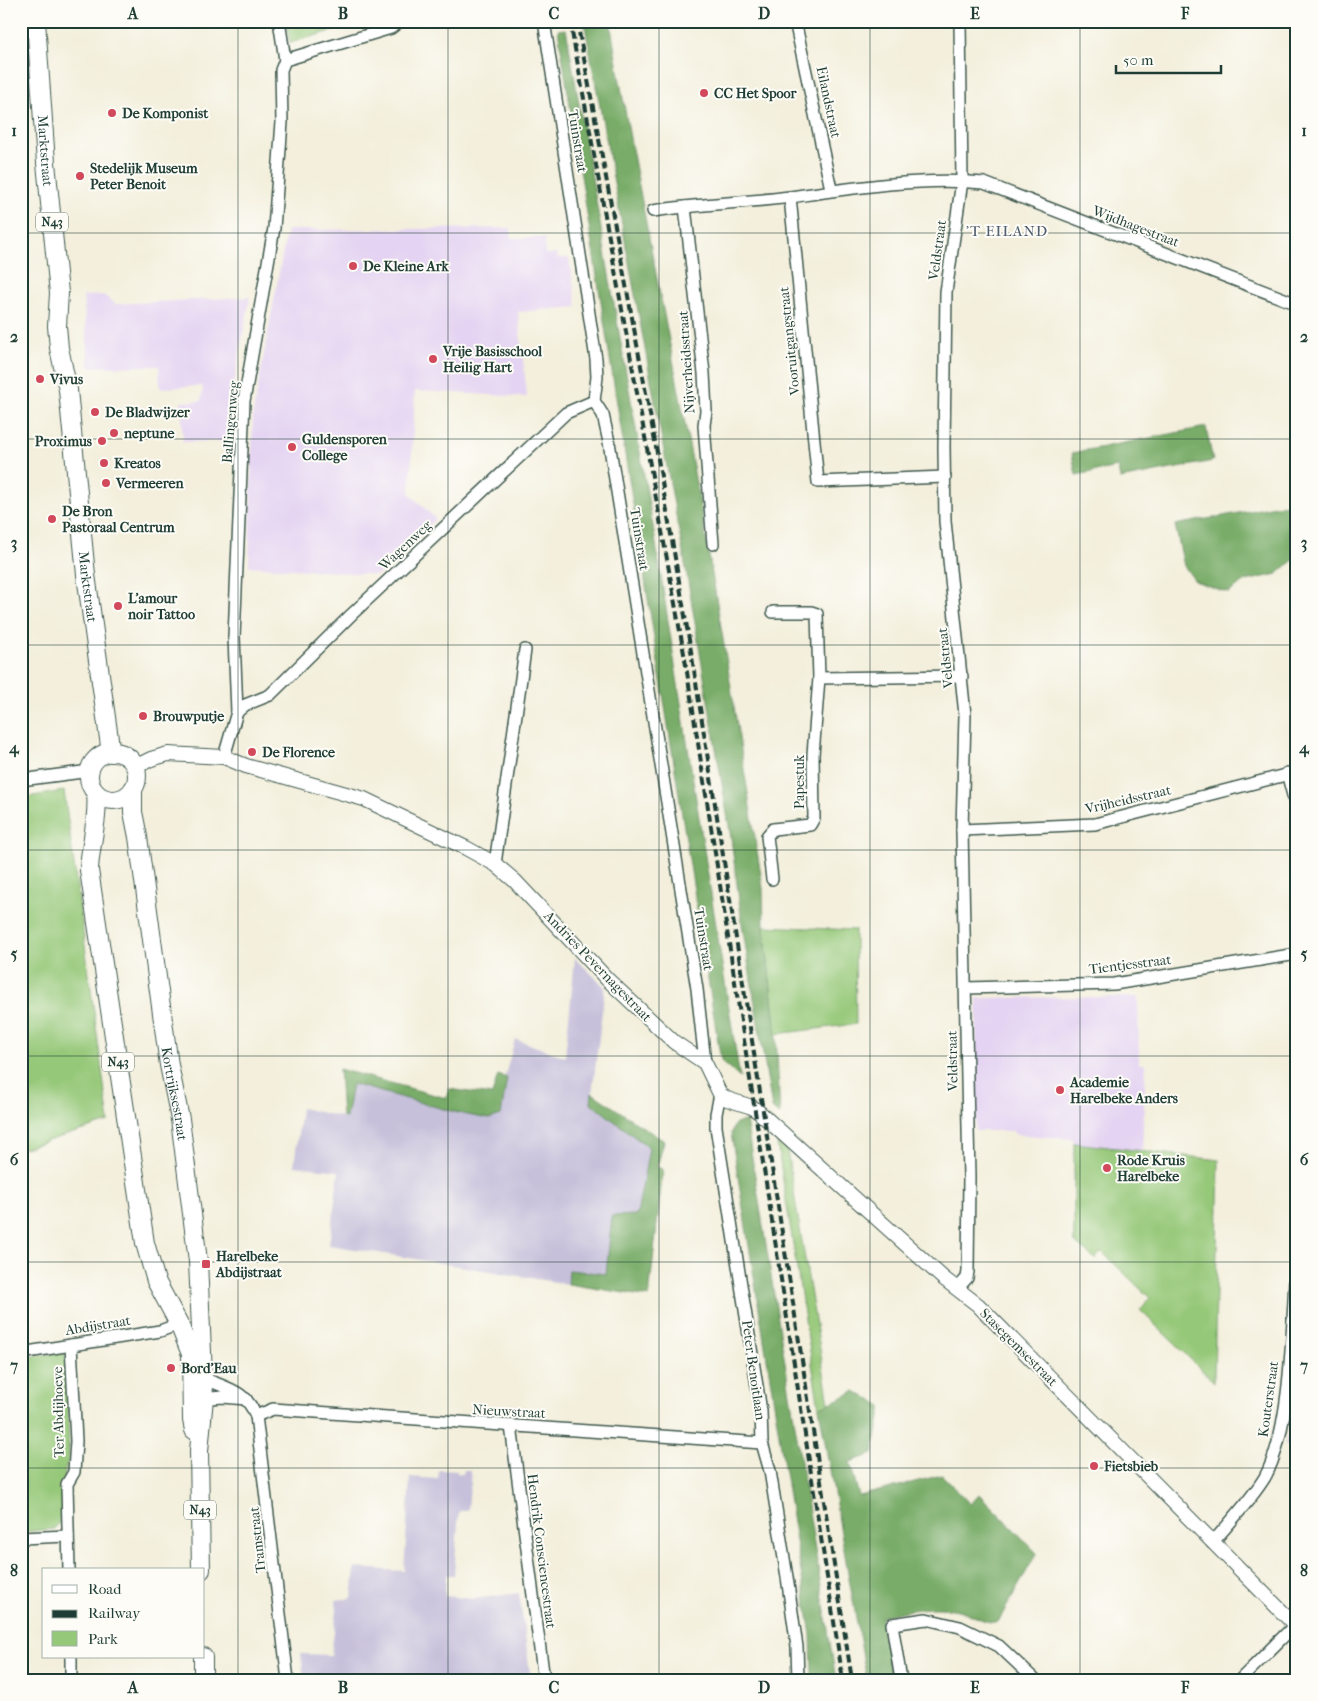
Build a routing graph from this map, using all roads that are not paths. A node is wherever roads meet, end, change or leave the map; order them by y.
1 (36, 21) edge
2 (400, 21) edge
3 (544, 21) edge
4 (795, 21) edge
5 (960, 21) edge
6 (280, 27) dead end
7 (286, 60) junction
8 (962, 181) junction
9 (831, 190) junction
10 (790, 197) junction
11 (685, 207) junction
12 (652, 211) dead end
13 (1297, 304) edge
14 (594, 400) junction
15 (945, 477) junction
16 (714, 544) dead end
17 (773, 612) dead end
18 (525, 650) dead end
19 (962, 676) junction
20 (819, 678) junction
21 (237, 712) junction
22 (111, 752) junction
23 (224, 757) junction
24 (135, 767) junction
25 (90, 771) junction
26 (1292, 773) edge
27 (21, 780) edge
28 (133, 789) junction
29 (96, 793) junction
30 (1297, 810) edge
31 (962, 830) junction
32 (495, 864) junction
33 (772, 879) dead end
34 (1297, 954) edge
35 (966, 988) junction
36 (705, 1064) junction
37 (720, 1094) junction
38 (1297, 1246) edge
39 (1296, 1266) edge
40 (957, 1289) junction
41 (200, 1320) junction
42 (179, 1324) junction
43 (1294, 1330) edge
44 (71, 1345) junction
45 (21, 1353) edge
46 (203, 1378) junction
47 (198, 1399) junction
48 (246, 1399) junction
49 (256, 1416) junction
50 (511, 1426) junction
51 (762, 1443) junction
52 (68, 1536) junction
53 (21, 1538) edge
54 (1212, 1543) junction
55 (69, 1568) edge
56 (201, 1568) edge
57 (1296, 1626) edge
58 (71, 1658) edge
59 (203, 1658) edge
60 (71, 1680) edge
61 (203, 1680) edge
62 (288, 1680) edge
63 (544, 1680) edge
64 (798, 1680) edge
65 (901, 1680) edge
66 (1035, 1680) edge
67 (1240, 1680) edge

1 - 22 main road, Marktstraat / N43
2 - 7 street
3 - 14 street, Tuinstraat
4 - 9 street, Eilandstraat
5 - 8 street, Veldstraat
6 - 7 street, Ballingenweg
7 - 21 street, Ballingenweg
8 - 9 street
8 - 13 street, Wijdhagestraat
8 - 15 street, Veldstraat
9 - 10 street
10 - 11 street
10 - 15 street, Vooruitgangstraat
11 - 12 street
11 - 16 street, Nijverheidsstraat
14 - 21 street, Wagenweg
14 - 36 street, Tuinstraat
15 - 19 street, Veldstraat
17 - 20 street, Papestuk
18 - 32 street
19 - 20 street
19 - 31 street, Veldstraat
20 - 33 street, Papestuk
21 - 23 street, Ballingenweg
22 - 24 main road
22 - 25 main road
23 - 24 street, Andries Pevernagestraat
23 - 32 street, Andries Pevernagestraat
24 - 28 main road, N43
25 - 27 street
25 - 29 main road, N43
26 - 30 street
26 - 31 street, Vrijheidsstraat
28 - 29 main road
28 - 41 main road, Kortrijksestraat / N43
29 - 42 main road, N43
31 - 35 street, Veldstraat
32 - 36 street, Andries Pevernagestraat
34 - 35 street, Tientjesstraat
35 - 40 street, Veldstraat
36 - 37 street
37 - 40 street, Stasegemsestraat
37 - 51 street, Peter Benoitlaan
38 - 39 street, Kouterstraat
39 - 43 street, Kouterstraat
40 - 54 street, Stasegemsestraat
41 - 42 main road
41 - 46 main road, Kortrijksestraat / N43
42 - 44 street, Abdijstraat
42 - 47 main road, N43
43 - 54 street, Kouterstraat
44 - 45 street, Abdijstraat
44 - 52 street, Ter Abdijhoeve
46 - 47 main road, Kortrijksestraat / N43
46 - 48 street, Tramstraat
47 - 48 street
47 - 56 main road, N43
48 - 49 street, Tramstraat
49 - 50 street, Nieuwstraat
49 - 62 street, Tramstraat
50 - 51 street, Nieuwstraat
50 - 63 street, Hendrik Consciencestraat
51 - 64 street, Peter Benoitlaan
52 - 53 street
52 - 55 street, Ter Abdijhoeve
54 - 57 street, Stasegemsestraat
57 - 67 street
58 - 60 street
59 - 61 main road
65 - 66 street

